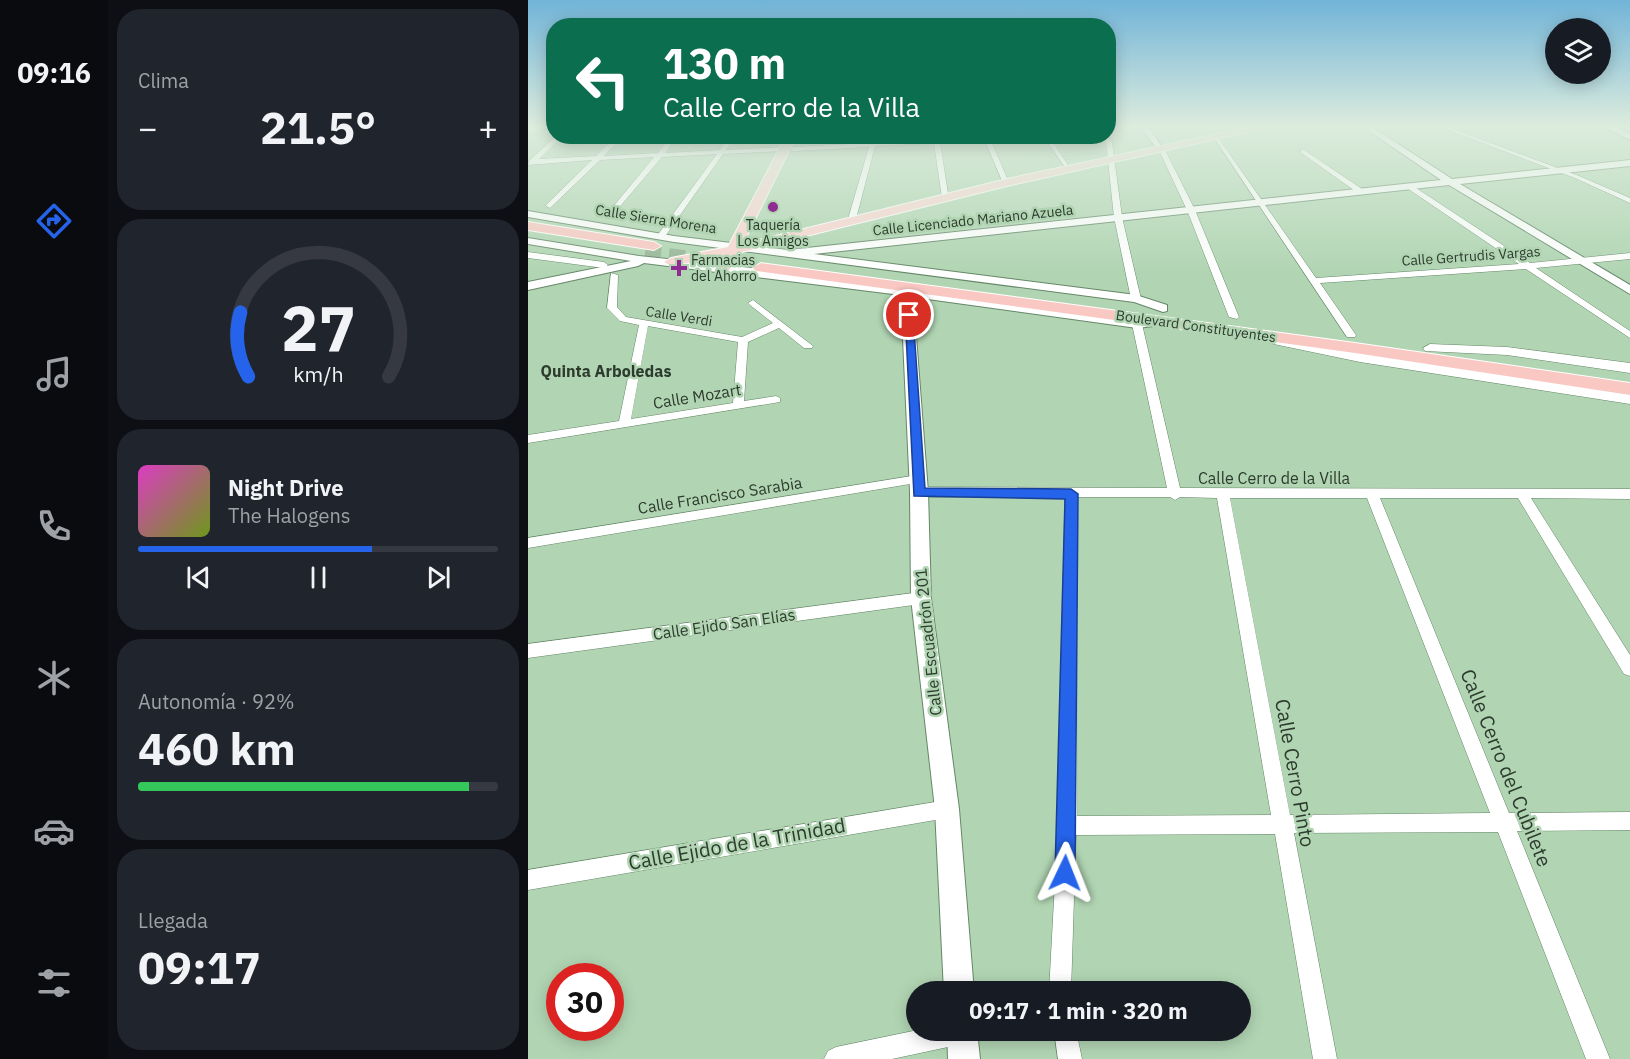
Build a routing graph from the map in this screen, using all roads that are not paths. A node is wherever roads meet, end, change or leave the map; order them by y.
1 (583, 174) edge
2 (645, 174) edge
3 (707, 174) edge
4 (776, 174) edge
5 (865, 174) edge
6 (942, 174) edge
7 (1003, 174) edge
8 (1045, 174) edge
9 (1112, 174) edge
10 (1174, 174) edge
11 (1241, 174) edge
12 (1336, 174) edge
13 (1439, 174) edge
14 (1518, 174) edge
15 (1567, 174) edge
16 (1450, 182) junction
17 (1007, 183) junction
18 (1410, 186) junction
19 (1360, 191) junction
20 (946, 198) junction
21 (1630, 201) edge
22 (1260, 203) junction
23 (550, 206) dead end
24 (1191, 210) junction
25 (528, 214) edge
26 (611, 215) dead end
27 (1118, 217) junction
28 (852, 219) junction
29 (528, 220) edge
30 (528, 226) edge
31 (528, 234) edge
32 (674, 239) junction
33 (528, 241) edge
34 (650, 248) junction
35 (737, 248) junction
36 (593, 252) junction
37 (818, 254) junction
38 (528, 255) edge
39 (1630, 256) edge
40 (767, 260) junction
41 (1582, 261) junction
42 (671, 262) junction
43 (1527, 266) junction
44 (602, 268) junction
45 (724, 268) junction
46 (743, 270) junction
47 (614, 275) junction
48 (1314, 280) junction
49 (528, 286) edge
50 (1630, 290) edge
51 (907, 292) junction
52 (528, 294) edge
53 (1136, 299) junction
54 (753, 303) dead end
55 (1163, 315) junction
56 (644, 324) junction
57 (779, 324) junction
58 (1137, 324) junction
59 (1237, 325) junction
60 (1630, 334) edge
61 (1351, 335) junction
62 (743, 340) junction
63 (808, 346) dead end
64 (1430, 348) junction
65 (1630, 368) edge
66 (1630, 377) edge
67 (1630, 389) edge
68 (1630, 399) edge
69 (776, 400) dead end
70 (738, 406) junction
71 (624, 425) junction
72 (528, 439) edge
73 (919, 486) junction
74 (1071, 494) junction
75 (1372, 494) junction
76 (1522, 494) junction
77 (1630, 494) edge
78 (1175, 495) junction
79 (1223, 495) junction
80 (528, 543) edge
81 (921, 598) junction
82 (528, 651) edge
83 (1630, 669) edge
84 (947, 809) junction
85 (1503, 820) junction
86 (1630, 821) edge
87 (1281, 822) junction
88 (1067, 826) junction
89 (528, 880) edge
90 (958, 981) edge
91 (1060, 981) edge
92 (963, 1041) edge
93 (1067, 1041) edge
94 (836, 1059) edge
95 (1070, 1059) edge
96 (1325, 1059) edge
97 (1598, 1059) edge

1 - 23 street
2 - 26 street
3 - 34 street
4 - 35 main road
5 - 28 street
6 - 20 street
7 - 17 street
8 - 17 main road
9 - 27 street
10 - 24 street
11 - 22 street
12 - 19 street
13 - 16 street
14 - 16 street, Calle Licenciado Mariano Azuela
15 - 21 street
16 - 18 street, Calle Licenciado Mariano Azuela
16 - 41 street
17 - 20 main road
18 - 19 street, Calle Licenciado Mariano Azuela
18 - 43 street
19 - 22 street, Calle Licenciado Mariano Azuela
20 - 28 main road
22 - 24 street, Calle Licenciado Mariano Azuela
22 - 48 street
24 - 27 street, Calle Licenciado Mariano Azuela
24 - 59 street
25 - 34 street, Calle Sierra Morena
27 - 37 street, Calle Licenciado Mariano Azuela
27 - 53 street
28 - 35 main road
29 - 34 highway
30 - 34 highway
31 - 34 highway
32 - 34 street, Calle Sierra Morena
32 - 34 street
32 - 35 street, Calle Sierra Morena
33 - 36 street
34 - 35 street
34 - 36 street
34 - 42 street
34 - 44 street
35 - 40 street
35 - 42 main road
35 - 45 main road
36 - 44 street
37 - 40 street
37 - 53 street
38 - 44 street
39 - 41 street, Calle Gertrudis Vargas
40 - 46 street
40 - 55 highway, Boulevard Constituyentes
41 - 43 street, Calle Gertrudis Vargas
41 - 50 street
42 - 45 street
42 - 47 street
43 - 48 street, Calle Gertrudis Vargas
43 - 60 street
44 - 49 street
45 - 46 street
46 - 51 street
47 - 52 street
47 - 56 street, Calle Verdi
48 - 61 street
51 - 58 street
51 - 73 street, Calle Escuadrón 201
53 - 55 street
54 - 57 street
55 - 58 street
55 - 59 highway, Boulevard Constituyentes
56 - 62 street, Calle Verdi
56 - 71 street
57 - 62 street
57 - 63 street
58 - 78 street
59 - 61 highway, Boulevard Constituyentes
59 - 67 highway, Boulevard Constituyentes
59 - 68 main road
61 - 64 highway, Boulevard Constituyentes
62 - 70 street
64 - 65 main road
64 - 66 highway, Boulevard Constituyentes
69 - 70 street, Calle Mozart
70 - 71 street, Calle Mozart
71 - 72 street, Calle Mozart
73 - 74 street, Calle Cerro de la Villa
73 - 80 street, Calle Francisco Sarabia
73 - 81 street, Calle Escuadrón 201
74 - 78 street, Calle Cerro de la Villa
74 - 88 street
75 - 76 street, Calle Cerro de la Villa
75 - 79 street, Calle Cerro de la Villa
75 - 85 street, Calle Cerro del Cubilete
76 - 77 street, Calle Cerro de la Villa
76 - 83 street
78 - 79 street, Calle Cerro de la Villa
79 - 87 street, Calle Cerro Pinto
81 - 82 street, Calle Ejido San Elías
81 - 84 street, Calle Escuadrón 201
84 - 89 street, Calle Ejido de la Trinidad
84 - 90 street, Calle Escuadrón 201
85 - 86 street
85 - 87 street
85 - 97 street, Calle Cerro del Cubilete
87 - 88 street
87 - 96 street, Calle Cerro Pinto
88 - 91 street
92 - 94 street
93 - 95 street

